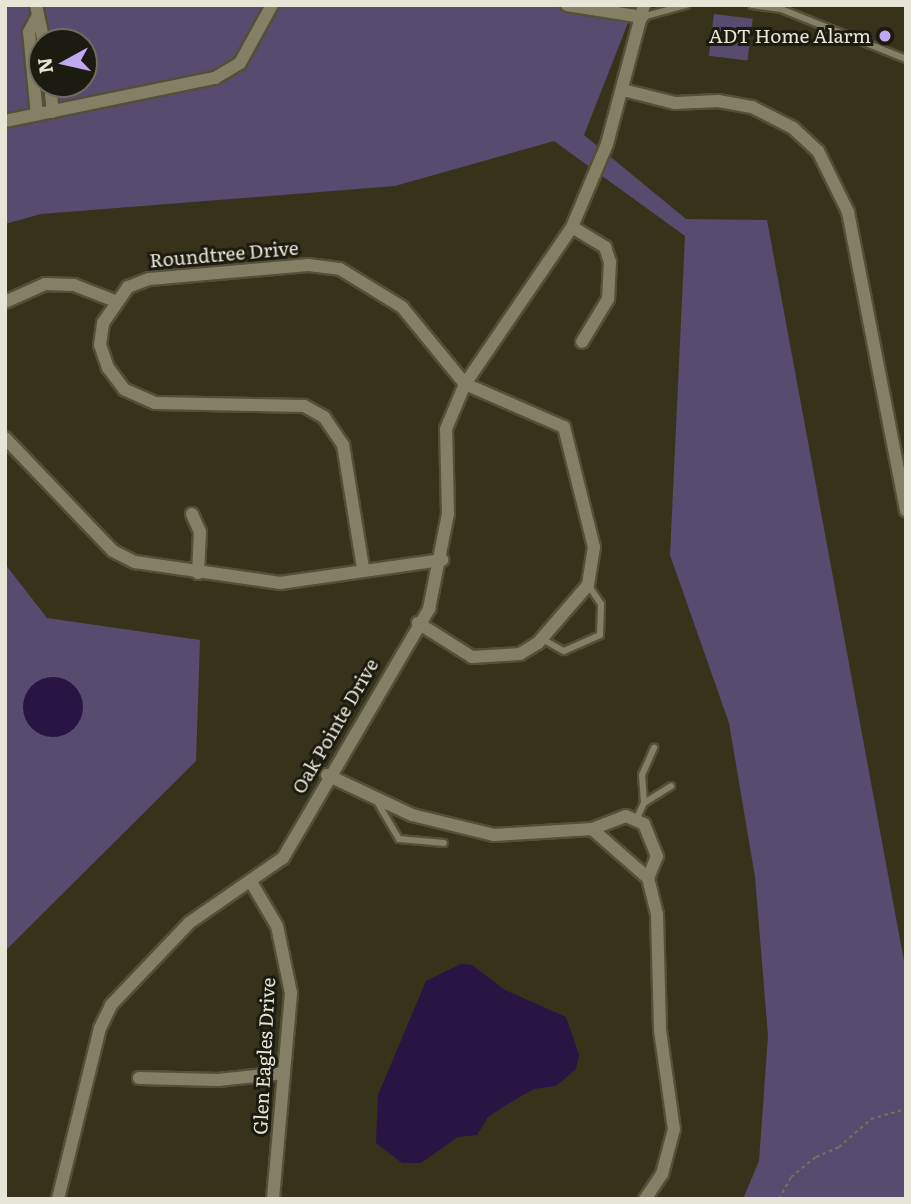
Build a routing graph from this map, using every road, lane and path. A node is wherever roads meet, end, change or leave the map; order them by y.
1 (272, 5) edge
2 (567, 5) edge
3 (686, 5) edge
4 (752, 5) edge
5 (37, 11) edge
6 (643, 11) edge
7 (906, 59) edge
8 (623, 90) junction
9 (52, 98) edge
10 (53, 112) junction
11 (37, 115) junction
12 (5, 121) edge
13 (572, 227) junction
14 (115, 301) junction
15 (5, 302) edge
16 (582, 342) dead end
17 (465, 384) junction
18 (5, 438) edge
19 (906, 510) edge
20 (192, 514) dead end
21 (442, 560) junction
22 (363, 568) junction
23 (198, 573) junction
24 (588, 585) junction
25 (418, 622) junction
26 (542, 639) junction
27 (654, 748) dead end
28 (327, 775) junction
29 (671, 786) dead end
30 (376, 800) junction
31 (644, 803) junction
32 (636, 820) junction
33 (592, 829) junction
34 (444, 843) dead end
35 (648, 878) junction
36 (251, 882) junction
37 (284, 1073) junction
38 (139, 1078) dead end
39 (906, 1109) edge
40 (58, 1199) edge
41 (273, 1199) edge
42 (645, 1199) edge
43 (779, 1199) edge

1 - 10 street
2 - 6 street
3 - 6 lane
4 - 7 lane
5 - 11 street
6 - 8 street, Oak Pointe Drive
8 - 13 street, Oak Pointe Drive
8 - 19 street
9 - 10 street
10 - 11 street
11 - 12 street
13 - 16 street
13 - 17 street, Oak Pointe Drive
14 - 15 street
14 - 17 street, Roundtree Drive
14 - 22 street
17 - 21 street, Oak Pointe Drive
17 - 24 street
18 - 23 street
20 - 23 street
21 - 22 street
21 - 25 street, Oak Pointe Drive
22 - 23 street
24 - 26 street
24 - 26 lane
25 - 26 street
25 - 28 street, Oak Pointe Drive
27 - 31 lane
28 - 30 street
28 - 36 street, Oak Pointe Drive
29 - 31 lane
30 - 33 street
30 - 34 lane
31 - 32 lane
32 - 33 street
32 - 35 street
33 - 35 street
35 - 42 street
36 - 37 street, Glen Eagles Drive
36 - 40 street, Oak Pointe Drive
37 - 38 street
37 - 41 street, Glen Eagles Drive
39 - 43 path

